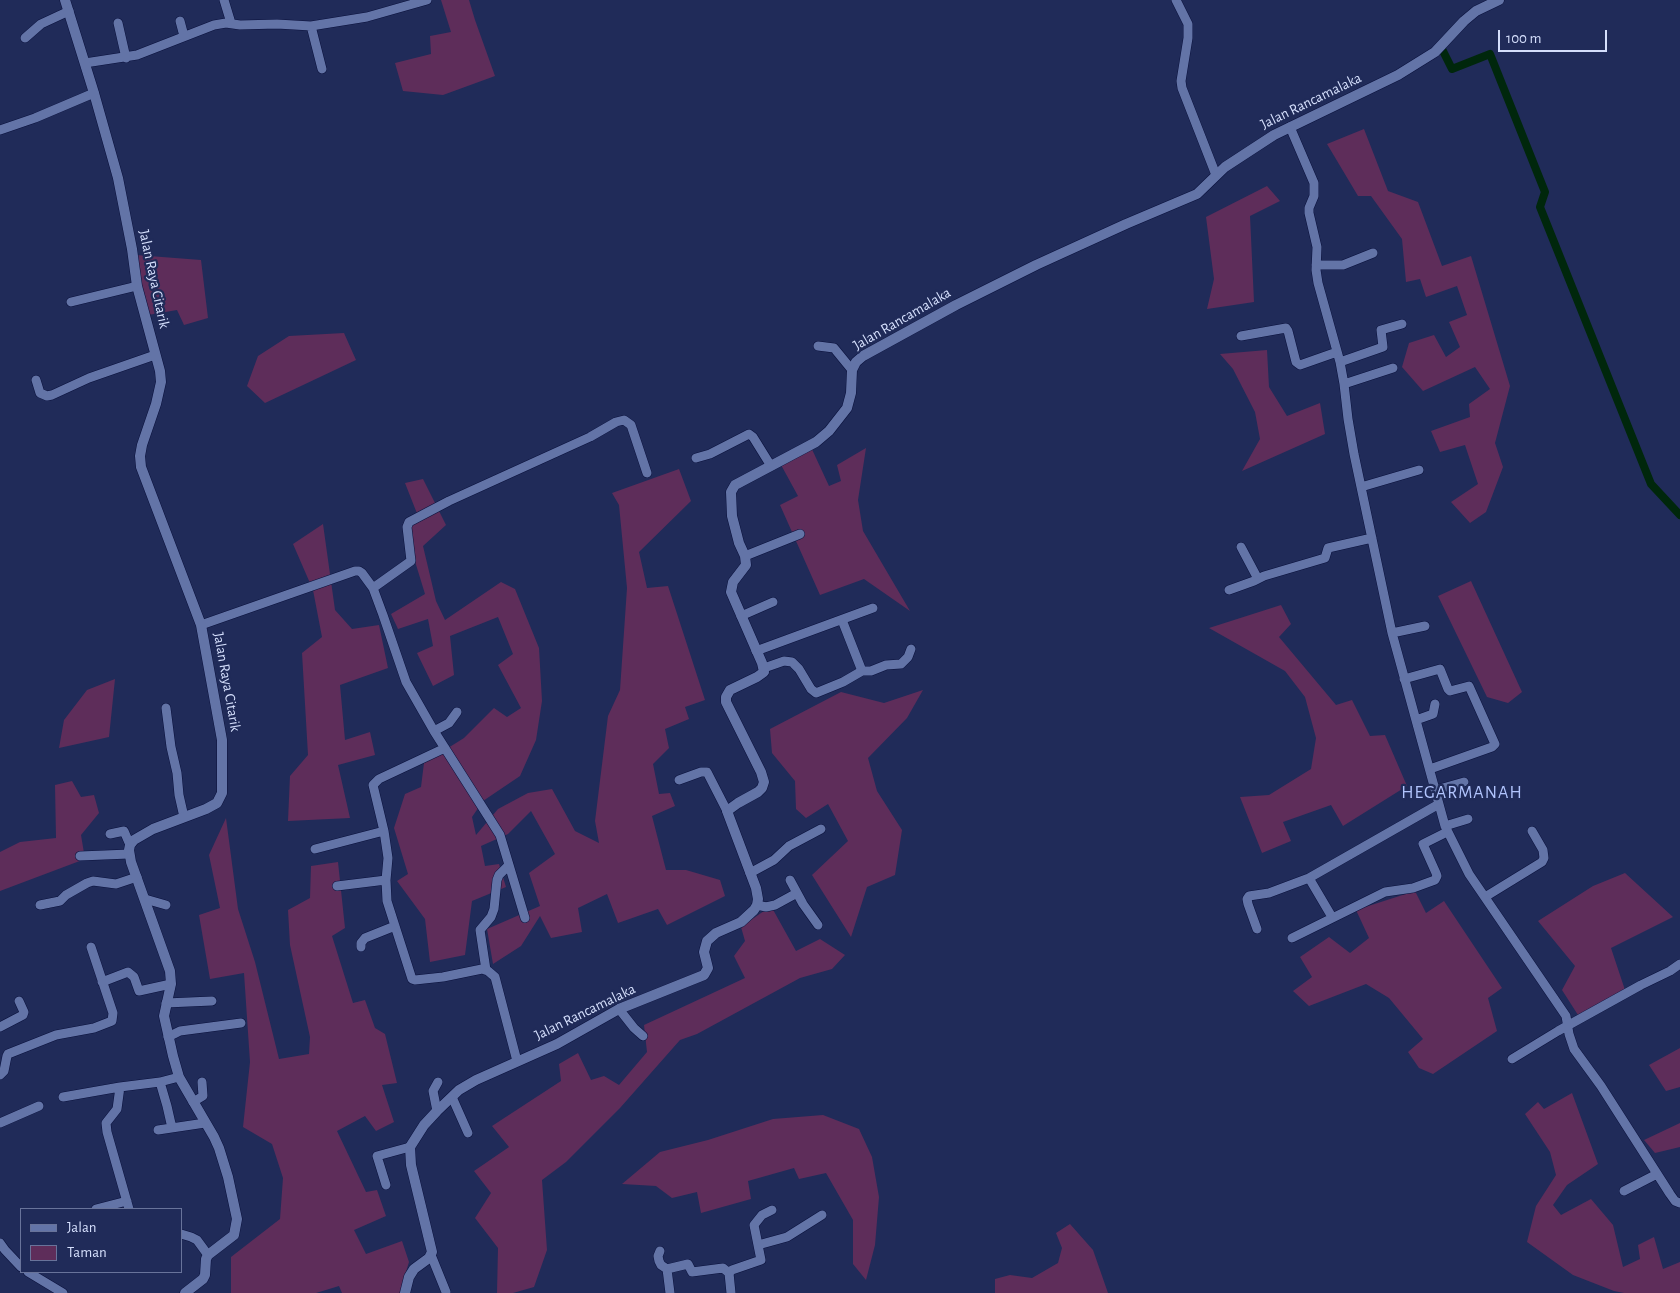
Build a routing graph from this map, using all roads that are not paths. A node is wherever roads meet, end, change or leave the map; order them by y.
1 (65, 0) edge
2 (224, 0) edge
3 (427, 0) edge
4 (1176, 0) edge
5 (1499, 0) edge
6 (69, 11) junction
7 (180, 20) dead end
8 (118, 22) dead end
9 (232, 23) junction
10 (310, 26) junction
11 (184, 36) junction
12 (25, 38) dead end
13 (126, 58) junction
14 (85, 63) junction
15 (322, 69) dead end
16 (94, 93) junction
17 (1290, 127) junction
18 (0, 130) edge
19 (1216, 175) junction
20 (1373, 253) dead end
21 (1316, 265) junction
22 (137, 286) junction
23 (71, 302) dead end
24 (1402, 324) dead end
25 (1241, 336) dead end
26 (818, 346) dead end
27 (1337, 352) junction
28 (156, 355) junction
29 (1340, 362) junction
30 (1394, 368) dead end
31 (852, 370) junction
32 (36, 380) dead end
33 (1344, 384) junction
34 (696, 458) dead end
35 (771, 466) junction
36 (1419, 470) dead end
37 (648, 473) dead end
38 (1361, 487) junction
39 (800, 534) dead end
40 (1372, 538) junction
41 (1241, 547) dead end
42 (745, 556) junction
43 (1258, 579) junction
44 (372, 588) junction
45 (1229, 590) dead end
46 (773, 602) dead end
47 (873, 608) dead end
48 (741, 616) junction
49 (842, 620) junction
50 (201, 624) junction
51 (1425, 626) dead end
52 (1392, 633) junction
53 (911, 649) dead end
54 (756, 651) junction
55 (764, 668) junction
56 (862, 671) junction
57 (1404, 679) junction
58 (1435, 704) dead end
59 (166, 708) dead end
60 (457, 712) dead end
61 (1416, 720) junction
62 (434, 732) junction
63 (445, 748) junction
64 (1430, 769) junction
65 (679, 780) dead end
66 (1464, 782) dead end
67 (1436, 790) junction
68 (1439, 804) junction
69 (727, 812) junction
70 (184, 817) junction
71 (1468, 819) dead end
72 (821, 829) dead end
73 (1446, 829) junction
74 (384, 831) junction
75 (1532, 831) dead end
76 (110, 834) dead end
77 (315, 849) dead end
78 (129, 850) junction
79 (80, 856) dead end
80 (509, 865) junction
81 (750, 873) junction
82 (137, 877) junction
83 (1309, 878) junction
84 (386, 880) junction
85 (790, 880) dead end
86 (337, 886) dead end
87 (798, 893) junction
88 (1485, 897) junction
89 (145, 898) junction
90 (40, 905) dead end
91 (166, 905) dead end
92 (757, 905) junction
93 (1332, 917) junction
94 (525, 918) dead end
95 (818, 925) dead end
96 (395, 926) junction
97 (1256, 928) dead end
98 (1292, 938) dead end
99 (361, 946) dead end
100 (91, 947) dead end
101 (1680, 964) edge
102 (486, 970) junction
103 (102, 982) junction
104 (171, 984) junction
105 (19, 1000) dead end
106 (212, 1001) dead end
107 (166, 1003) junction
108 (619, 1009) junction
109 (241, 1023) dead end
110 (1568, 1026) junction
111 (0, 1027) edge
112 (168, 1036) junction
113 (643, 1036) dead end
114 (1512, 1059) dead end
115 (517, 1061) junction
116 (0, 1075) edge
117 (179, 1077) junction
118 (160, 1082) junction
119 (202, 1082) dead end
120 (438, 1082) dead end
121 (120, 1087) junction
122 (63, 1097) dead end
123 (452, 1097) junction
124 (193, 1102) junction
125 (39, 1106) dead end
126 (437, 1111) junction
127 (0, 1123) edge
128 (205, 1123) junction
129 (172, 1128) junction
130 (158, 1130) dead end
131 (468, 1133) dead end
132 (410, 1147) junction
133 (1657, 1174) junction
134 (386, 1185) dead end
135 (1624, 1191) dead end
136 (1680, 1203) edge
137 (128, 1205) edge
138 (104, 1208) edge
139 (772, 1210) dead end
140 (822, 1215) dead end
141 (182, 1234) edge
142 (0, 1244) edge
143 (758, 1245) junction
144 (660, 1251) dead end
145 (431, 1255) junction
146 (208, 1256) junction
147 (20, 1265) edge
148 (667, 1269) junction
149 (30, 1273) edge
150 (729, 1273) junction
151 (446, 1292) edge
152 (63, 1293) edge
153 (185, 1293) edge
154 (406, 1293) edge
155 (670, 1293) edge
156 (731, 1293) edge

1 - 6 street, Jalan Raya Citarik
2 - 9 street
3 - 10 street
4 - 19 street
5 - 17 street, Jalan Rancamalaka
6 - 12 street
6 - 14 street, Jalan Raya Citarik
7 - 11 street
8 - 13 street
9 - 10 street
9 - 11 street
10 - 15 street
11 - 13 street
13 - 14 street
14 - 16 street, Jalan Raya Citarik
16 - 18 street
16 - 22 street, Jalan Raya Citarik
17 - 19 street, Jalan Rancamalaka
17 - 21 street
19 - 31 street, Jalan Rancamalaka
20 - 21 street
21 - 27 street
22 - 23 street
22 - 28 street, Jalan Raya Citarik
24 - 29 street
25 - 27 street
26 - 31 street
27 - 29 street
28 - 32 street
28 - 50 street, Jalan Raya Citarik
29 - 33 street
30 - 33 street
31 - 35 street, Jalan Rancamalaka
33 - 38 street
34 - 35 street
35 - 42 street, Jalan Rancamalaka
36 - 38 street
37 - 44 street
38 - 40 street
39 - 42 street
40 - 43 street
40 - 52 street
41 - 43 street
42 - 48 street
43 - 45 street
44 - 50 street
44 - 62 street
46 - 48 street
47 - 49 street
48 - 54 street
49 - 54 street
49 - 56 street
50 - 70 street, Jalan Raya Citarik
51 - 52 street
52 - 57 street
53 - 56 street
54 - 55 street
55 - 56 street
55 - 69 street
57 - 61 street
57 - 64 street
58 - 61 street
59 - 70 street
60 - 62 street
61 - 64 street
62 - 63 street
63 - 74 street
63 - 80 street
64 - 67 street
65 - 69 street
66 - 67 street
67 - 68 street
68 - 73 street
68 - 83 street
69 - 81 street
70 - 78 street, Jalan Raya Citarik
71 - 73 street
72 - 81 street
73 - 88 street
73 - 93 street
74 - 77 street
74 - 84 street
75 - 88 street
76 - 78 street
78 - 79 street
78 - 82 street
80 - 94 street
80 - 102 street
81 - 92 street
82 - 89 street
82 - 90 street
83 - 93 street
83 - 97 street
84 - 86 street
84 - 96 street
85 - 87 street
87 - 92 street
87 - 95 street
88 - 110 street
89 - 91 street
89 - 104 street
92 - 108 street, Jalan Rancamalaka
93 - 98 street
96 - 99 street
96 - 102 street
100 - 103 street
101 - 110 street
102 - 115 street
103 - 104 street
103 - 116 street
104 - 107 street
105 - 111 street
106 - 107 street
107 - 112 street
108 - 113 street
108 - 115 street, Jalan Rancamalaka
109 - 112 street
110 - 114 street
110 - 133 street
112 - 117 street
115 - 123 street, Jalan Rancamalaka
117 - 118 street
117 - 124 street
118 - 121 street
118 - 129 street
119 - 124 street
120 - 126 street
121 - 122 street
121 - 137 street
123 - 126 street, Jalan Rancamalaka
123 - 131 street
124 - 128 street
125 - 127 street
126 - 132 street, Jalan Rancamalaka
128 - 129 street
128 - 146 street
129 - 130 street
132 - 134 street
132 - 145 street
133 - 135 street
133 - 136 street
137 - 138 street
139 - 143 street
140 - 143 street
141 - 146 street
142 - 147 street
143 - 150 street
144 - 148 street
145 - 151 street
145 - 154 street
146 - 153 street
148 - 150 street
148 - 155 street
149 - 152 street
150 - 156 street

